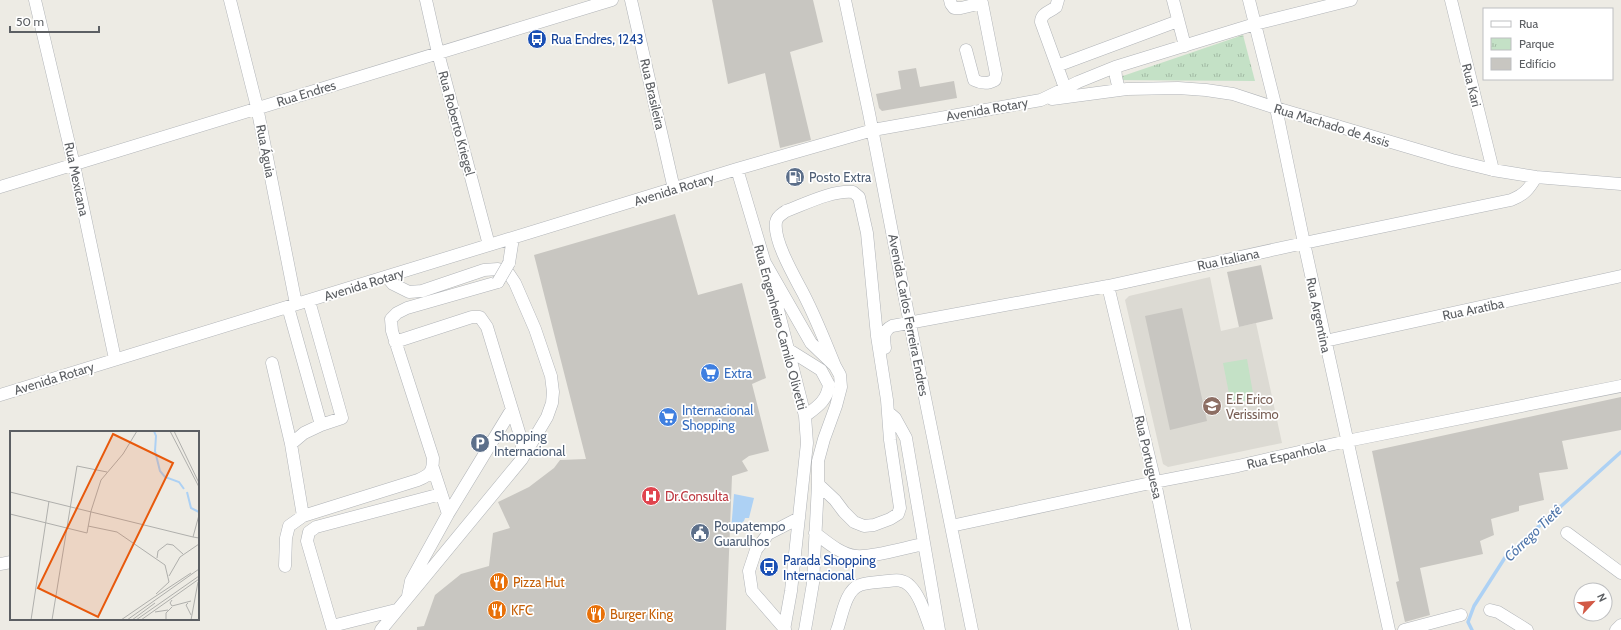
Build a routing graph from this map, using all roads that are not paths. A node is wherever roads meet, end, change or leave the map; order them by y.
1 (35, 0) edge
2 (230, 0) edge
3 (426, 0) edge
4 (612, 0) edge
5 (631, 0) edge
6 (844, 0) edge
7 (950, 0) edge
8 (1058, 0) edge
9 (1172, 0) edge
10 (1249, 0) edge
11 (1351, 0) edge
12 (1452, 0) edge
13 (987, 2) edge
14 (1178, 21) junction
15 (1255, 24) junction
16 (1185, 46) junction
17 (966, 50) dead end
18 (438, 53) junction
19 (1057, 66) junction
20 (1115, 67) junction
21 (1065, 88) junction
22 (1119, 90) junction
23 (1041, 100) junction
24 (257, 107) junction
25 (1276, 108) junction
26 (872, 130) junction
27 (74, 165) junction
28 (737, 169) junction
29 (1494, 170) junction
30 (1536, 177) junction
31 (1621, 184) edge
32 (0, 187) edge
33 (674, 189) junction
34 (513, 238) junction
35 (1304, 243) junction
36 (489, 245) junction
37 (764, 261) junction
38 (1621, 276) edge
39 (387, 277) junction
40 (1108, 286) junction
41 (309, 301) junction
42 (292, 306) junction
43 (910, 322) junction
44 (1325, 341) junction
45 (395, 342) junction
46 (789, 350) junction
47 (115, 359) junction
48 (272, 363) dead end
49 (835, 366) junction
50 (1621, 386) edge
51 (885, 388) junction
52 (0, 395) edge
53 (512, 409) junction
54 (888, 412) junction
55 (805, 416) junction
56 (321, 425) junction
57 (1347, 441) junction
58 (291, 444) junction
59 (522, 459) junction
60 (433, 468) junction
61 (1155, 482) junction
62 (818, 484) junction
63 (441, 494) junction
64 (448, 514) junction
65 (303, 516) junction
66 (799, 518) junction
67 (951, 526) junction
68 (815, 533) junction
69 (1568, 533) dead end
70 (924, 544) junction
71 (10, 562) edge
72 (0, 564) edge
73 (285, 566) dead end
74 (1621, 573) edge
75 (406, 600) junction
76 (396, 610) junction
77 (1490, 610) dead end
78 (1461, 615) dead end
79 (1621, 625) edge
80 (332, 628) edge
81 (381, 630) edge
82 (784, 630) edge
83 (805, 630) edge
84 (837, 630) edge
85 (931, 630) edge
86 (939, 630) edge
87 (972, 630) edge
88 (1185, 630) edge
89 (1389, 630) edge
90 (1404, 630) edge
91 (1527, 630) edge
92 (1616, 630) edge

1 - 27 street, Rua Mexicana
2 - 24 street, Rua Águia
3 - 18 street, Rua Roberto Kriegel
4 - 18 street, Rua Endres
5 - 33 street, Rua Brasileira
6 - 26 street, Avenida Carlos Ferreira Endres
7 - 13 street
8 - 19 street
9 - 14 street
10 - 15 street, Rua Argentina
11 - 15 street, Avenida Rotary
12 - 29 street, Rua Kari
13 - 17 street
14 - 16 street
14 - 19 street
15 - 16 street, Avenida Rotary
15 - 25 street, Rua Argentina
16 - 20 street, Avenida Rotary
18 - 24 street, Rua Endres
18 - 36 street, Rua Roberto Kriegel
19 - 21 street
20 - 21 street, Avenida Rotary
20 - 22 street
21 - 23 street, Avenida Rotary
22 - 23 street, Rua Machado de Assis
22 - 25 street, Rua Machado de Assis
23 - 26 street, Avenida Rotary
24 - 27 street, Rua Endres
24 - 42 street, Rua Águia
25 - 29 street, Rua Machado de Assis
25 - 35 street, Rua Argentina
26 - 28 street, Avenida Rotary
26 - 43 street, Avenida Carlos Ferreira Endres
27 - 32 street, Rua Endres
27 - 47 street, Rua Mexicana
28 - 33 street, Avenida Rotary
28 - 37 street, Rua Engenheiro Camilo Olivetti
29 - 30 street, Rua Machado de Assis
30 - 31 street, Rua Machado de Assis
30 - 35 street, Rua Italiana
33 - 34 street, Avenida Rotary
34 - 36 street, Avenida Rotary
34 - 45 street, bridge
35 - 40 street, Rua Italiana
35 - 44 street, Rua Argentina
36 - 39 street, Avenida Rotary
37 - 46 street, Rua Engenheiro Camilo Olivetti
37 - 49 street
38 - 44 street, Rua Aratiba
39 - 41 street, Avenida Rotary
39 - 59 street
40 - 43 street, Rua Italiana
40 - 61 street, Rua Portuguesa
41 - 42 street, Avenida Rotary
41 - 56 street
42 - 47 street, Avenida Rotary
42 - 56 street, Rua Águia
43 - 51 street, Rua Italiana
43 - 67 street, Avenida Carlos Ferreira Endres
44 - 57 street, Rua Argentina
45 - 53 street
45 - 60 street
46 - 55 street, Rua Engenheiro Camilo Olivetti
46 - 55 street
47 - 52 street, Avenida Rotary
48 - 58 street
49 - 51 street
49 - 62 street
50 - 57 street, Rua Espanhola
51 - 54 street
53 - 59 street
53 - 64 street
54 - 62 street
54 - 70 street
55 - 66 street, Rua Engenheiro Camilo Olivetti
56 - 58 street
57 - 61 street, Rua Espanhola
57 - 89 street, Rua Argentina
58 - 65 street
59 - 75 street
60 - 63 street
60 - 65 street
61 - 67 street, Rua Espanhola
61 - 88 street, Rua Portuguesa
62 - 68 street
63 - 64 street
63 - 80 street
64 - 75 street
65 - 73 street
66 - 82 street, Rua Engenheiro Camilo Olivetti
66 - 82 street
67 - 87 street, Avenida Carlos Ferreira Endres
68 - 70 street
68 - 83 street
69 - 74 street
70 - 86 street
71 - 72 street
75 - 76 street
76 - 80 street
76 - 81 street
77 - 91 street
78 - 90 street
79 - 92 street
84 - 85 street

